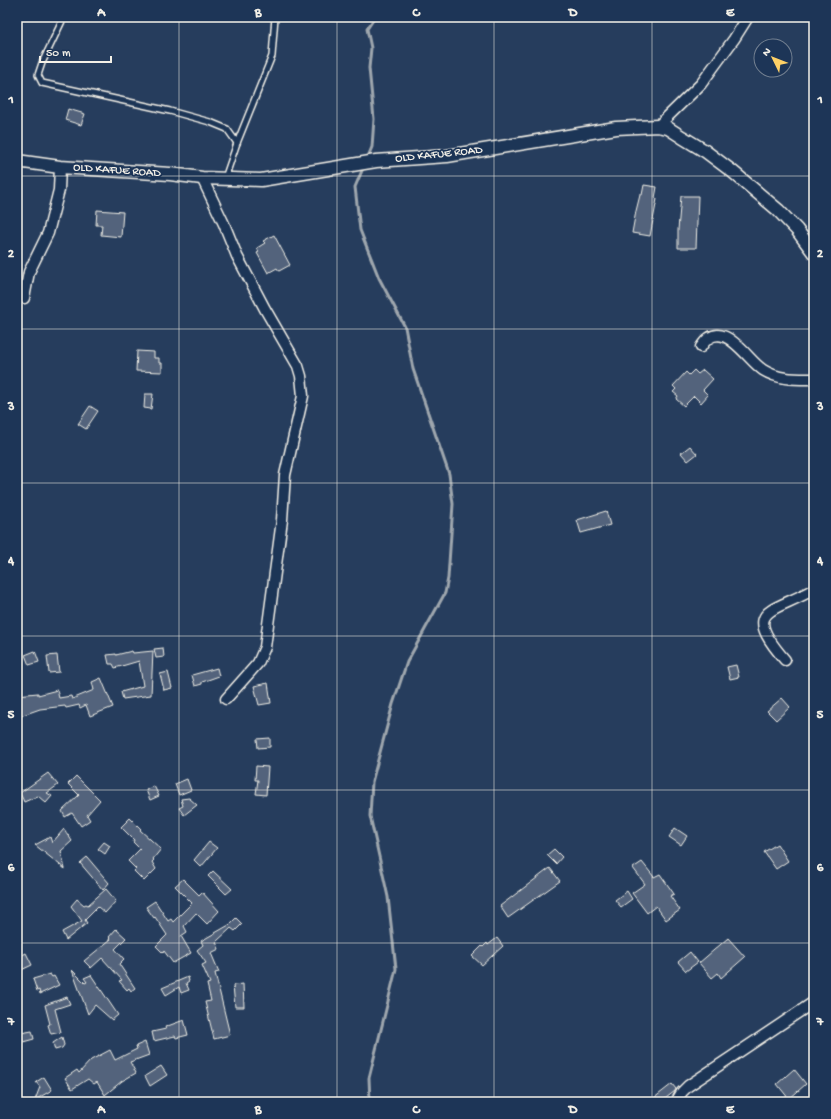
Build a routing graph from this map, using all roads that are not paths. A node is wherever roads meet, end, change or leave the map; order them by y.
1 (64, 17) edge
2 (275, 17) edge
3 (748, 17) edge
4 (658, 126) junction
5 (237, 142) junction
6 (17, 161) edge
7 (60, 167) junction
8 (202, 178) junction
9 (224, 178) junction
10 (814, 253) edge
11 (24, 298) dead end
12 (701, 347) dead end
13 (814, 379) edge
14 (814, 589) edge
15 (785, 660) dead end
16 (226, 699) dead end
17 (814, 1002) edge
18 (676, 1102) edge

1 - 5 lane
2 - 5 lane
3 - 4 street
4 - 9 street, OLD KAFUE ROAD
4 - 10 street, OLD KAFUE ROAD
5 - 9 lane
6 - 7 street, OLD KAFUE ROAD
7 - 8 street, OLD KAFUE ROAD
7 - 11 street
8 - 9 street, OLD KAFUE ROAD
8 - 16 street
12 - 13 street
14 - 15 street
17 - 18 street

